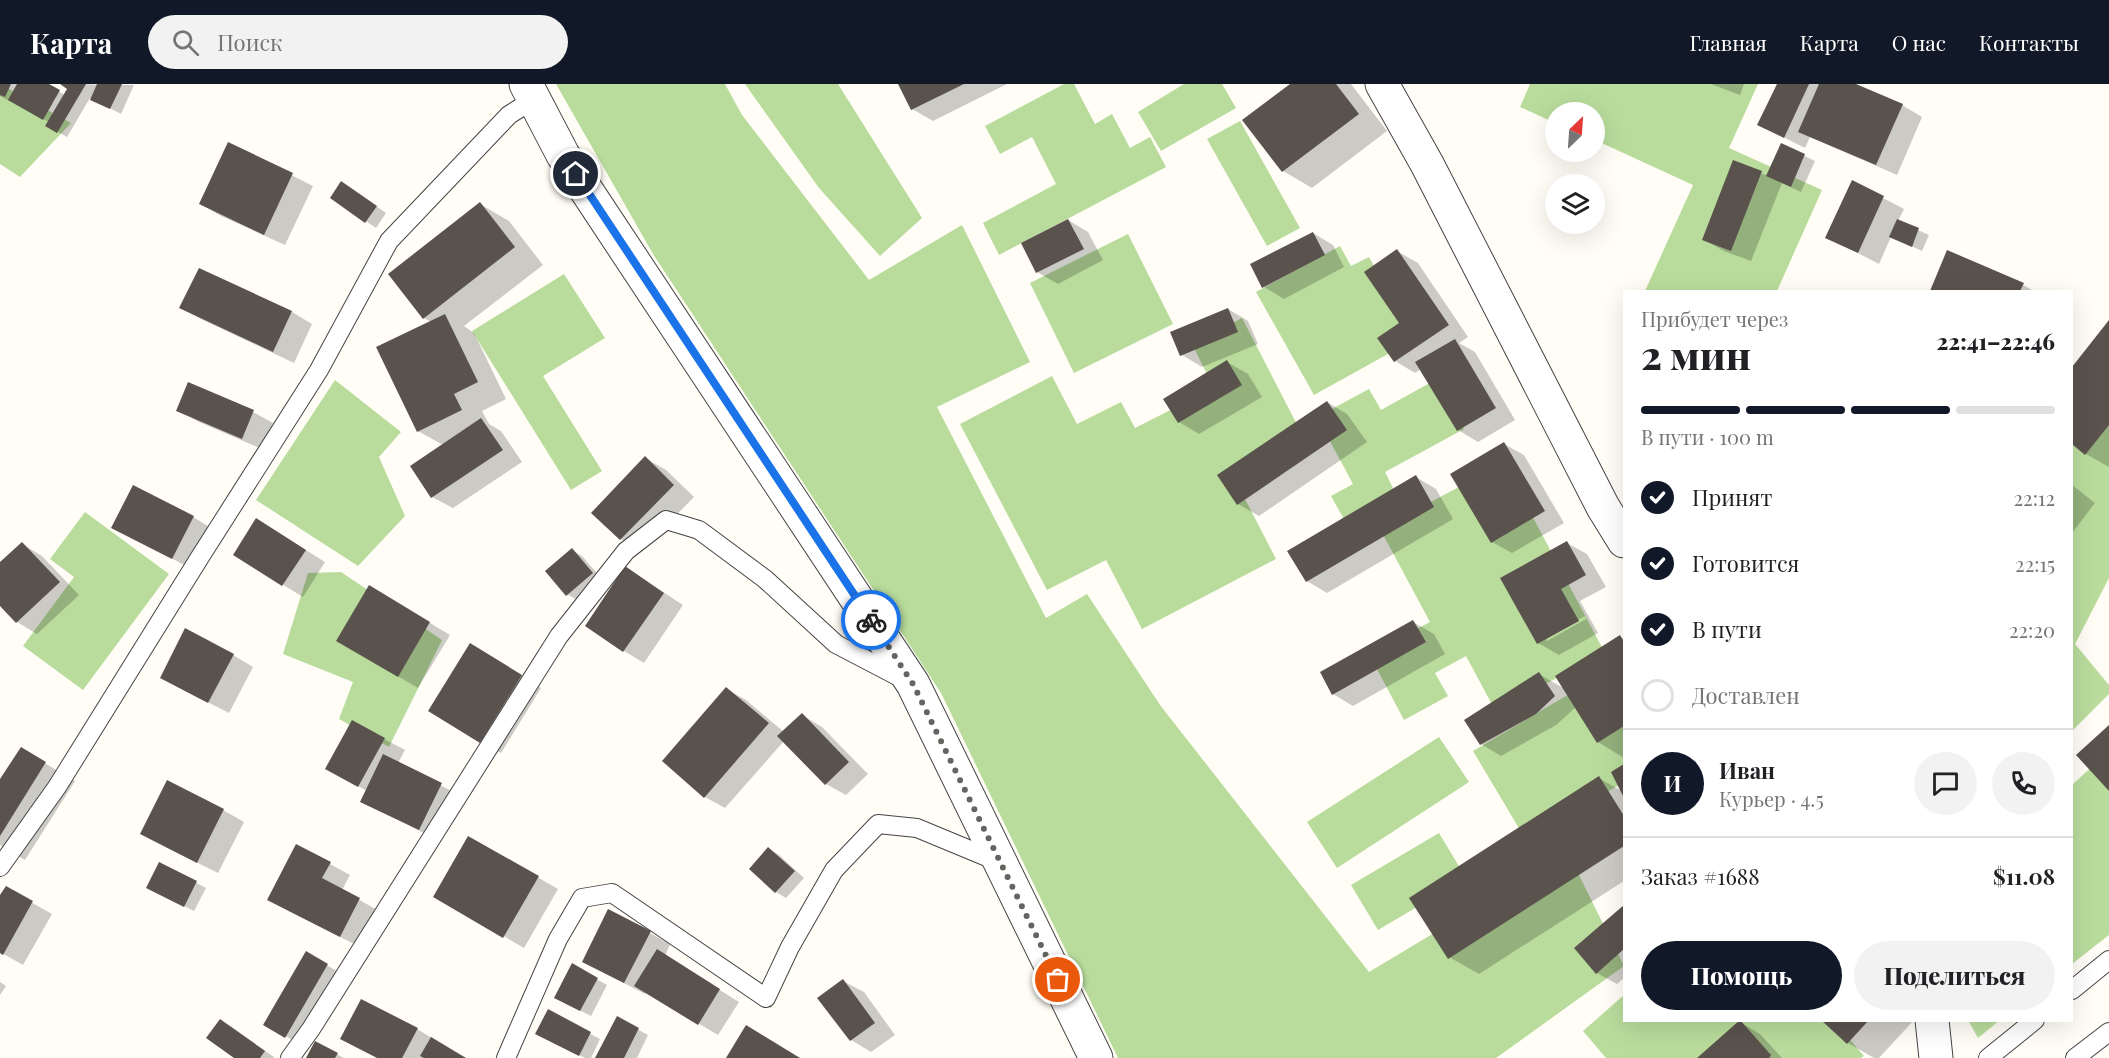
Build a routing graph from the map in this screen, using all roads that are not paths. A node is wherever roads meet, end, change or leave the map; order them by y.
1 (1382, 84) edge
2 (530, 92) edge
3 (1623, 539) edge
4 (913, 684) junction
5 (1001, 863) junction
6 (0, 867) edge
7 (2109, 960) edge
8 (2073, 989) edge
9 (1932, 1022) edge
10 (2033, 1022) edge
11 (2109, 1032) edge
12 (290, 1058) edge
13 (506, 1058) edge
14 (1096, 1058) edge
15 (1936, 1058) edge
16 (1988, 1058) edge
17 (2075, 1058) edge

1 - 3 street
2 - 4 street
2 - 6 lane
4 - 5 street
4 - 12 lane
5 - 13 lane
5 - 14 street
7 - 8 lane
9 - 15 street
10 - 16 lane
11 - 17 lane

